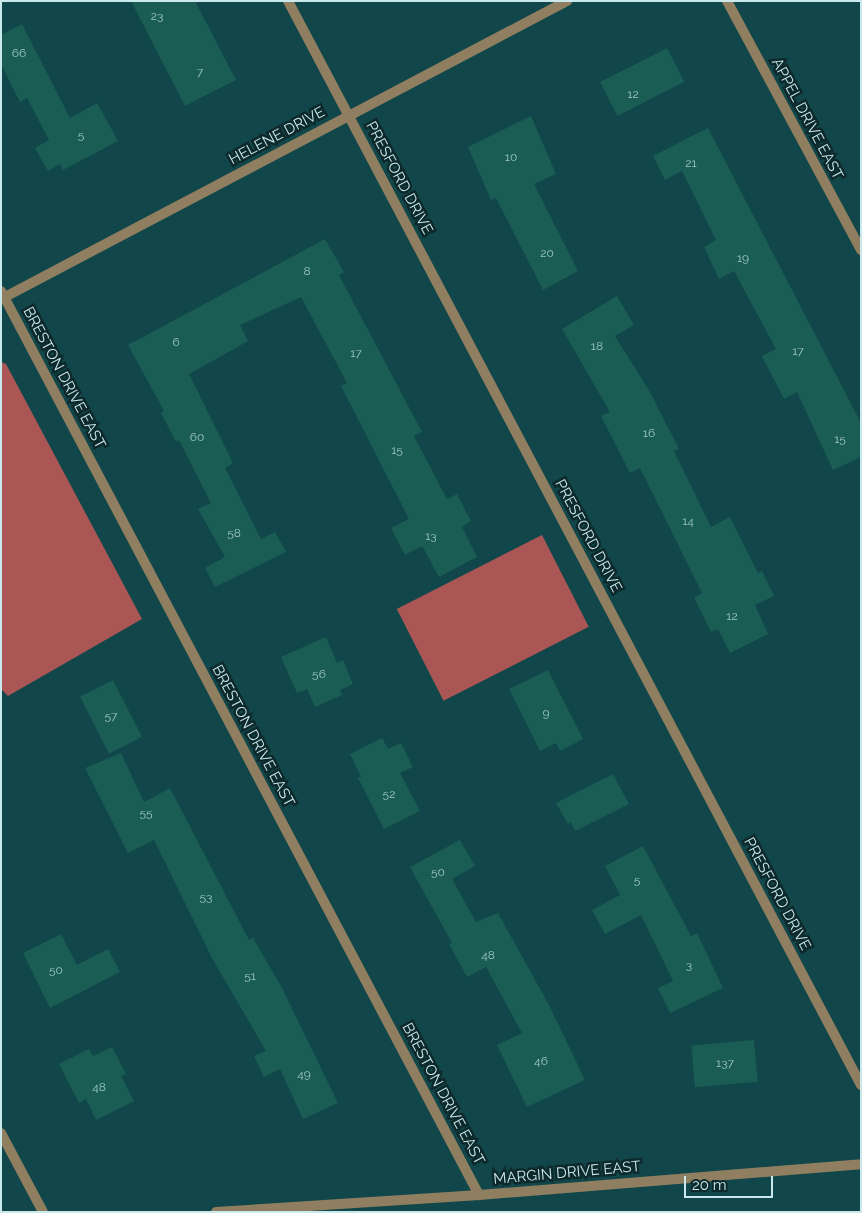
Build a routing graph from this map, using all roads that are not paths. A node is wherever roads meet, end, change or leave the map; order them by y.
1 (288, 1) edge
2 (567, 1) edge
3 (727, 1) edge
4 (348, 115) junction
5 (861, 250) edge
6 (2, 296) edge
7 (861, 1085) edge
8 (1, 1132) edge
9 (861, 1164) edge
10 (479, 1195) junction
11 (43, 1212) edge
12 (216, 1212) edge

1 - 4 street, PRESFORD DRIVE
2 - 4 street, HELENE DRIVE
3 - 5 street, APPEL DRIVE EAST
4 - 6 street, HELENE DRIVE
4 - 7 street, PRESFORD DRIVE
6 - 10 street, BRESTON DRIVE EAST
8 - 11 street
9 - 10 street, MARGIN DRIVE EAST
10 - 12 street, MARGIN DRIVE EAST

